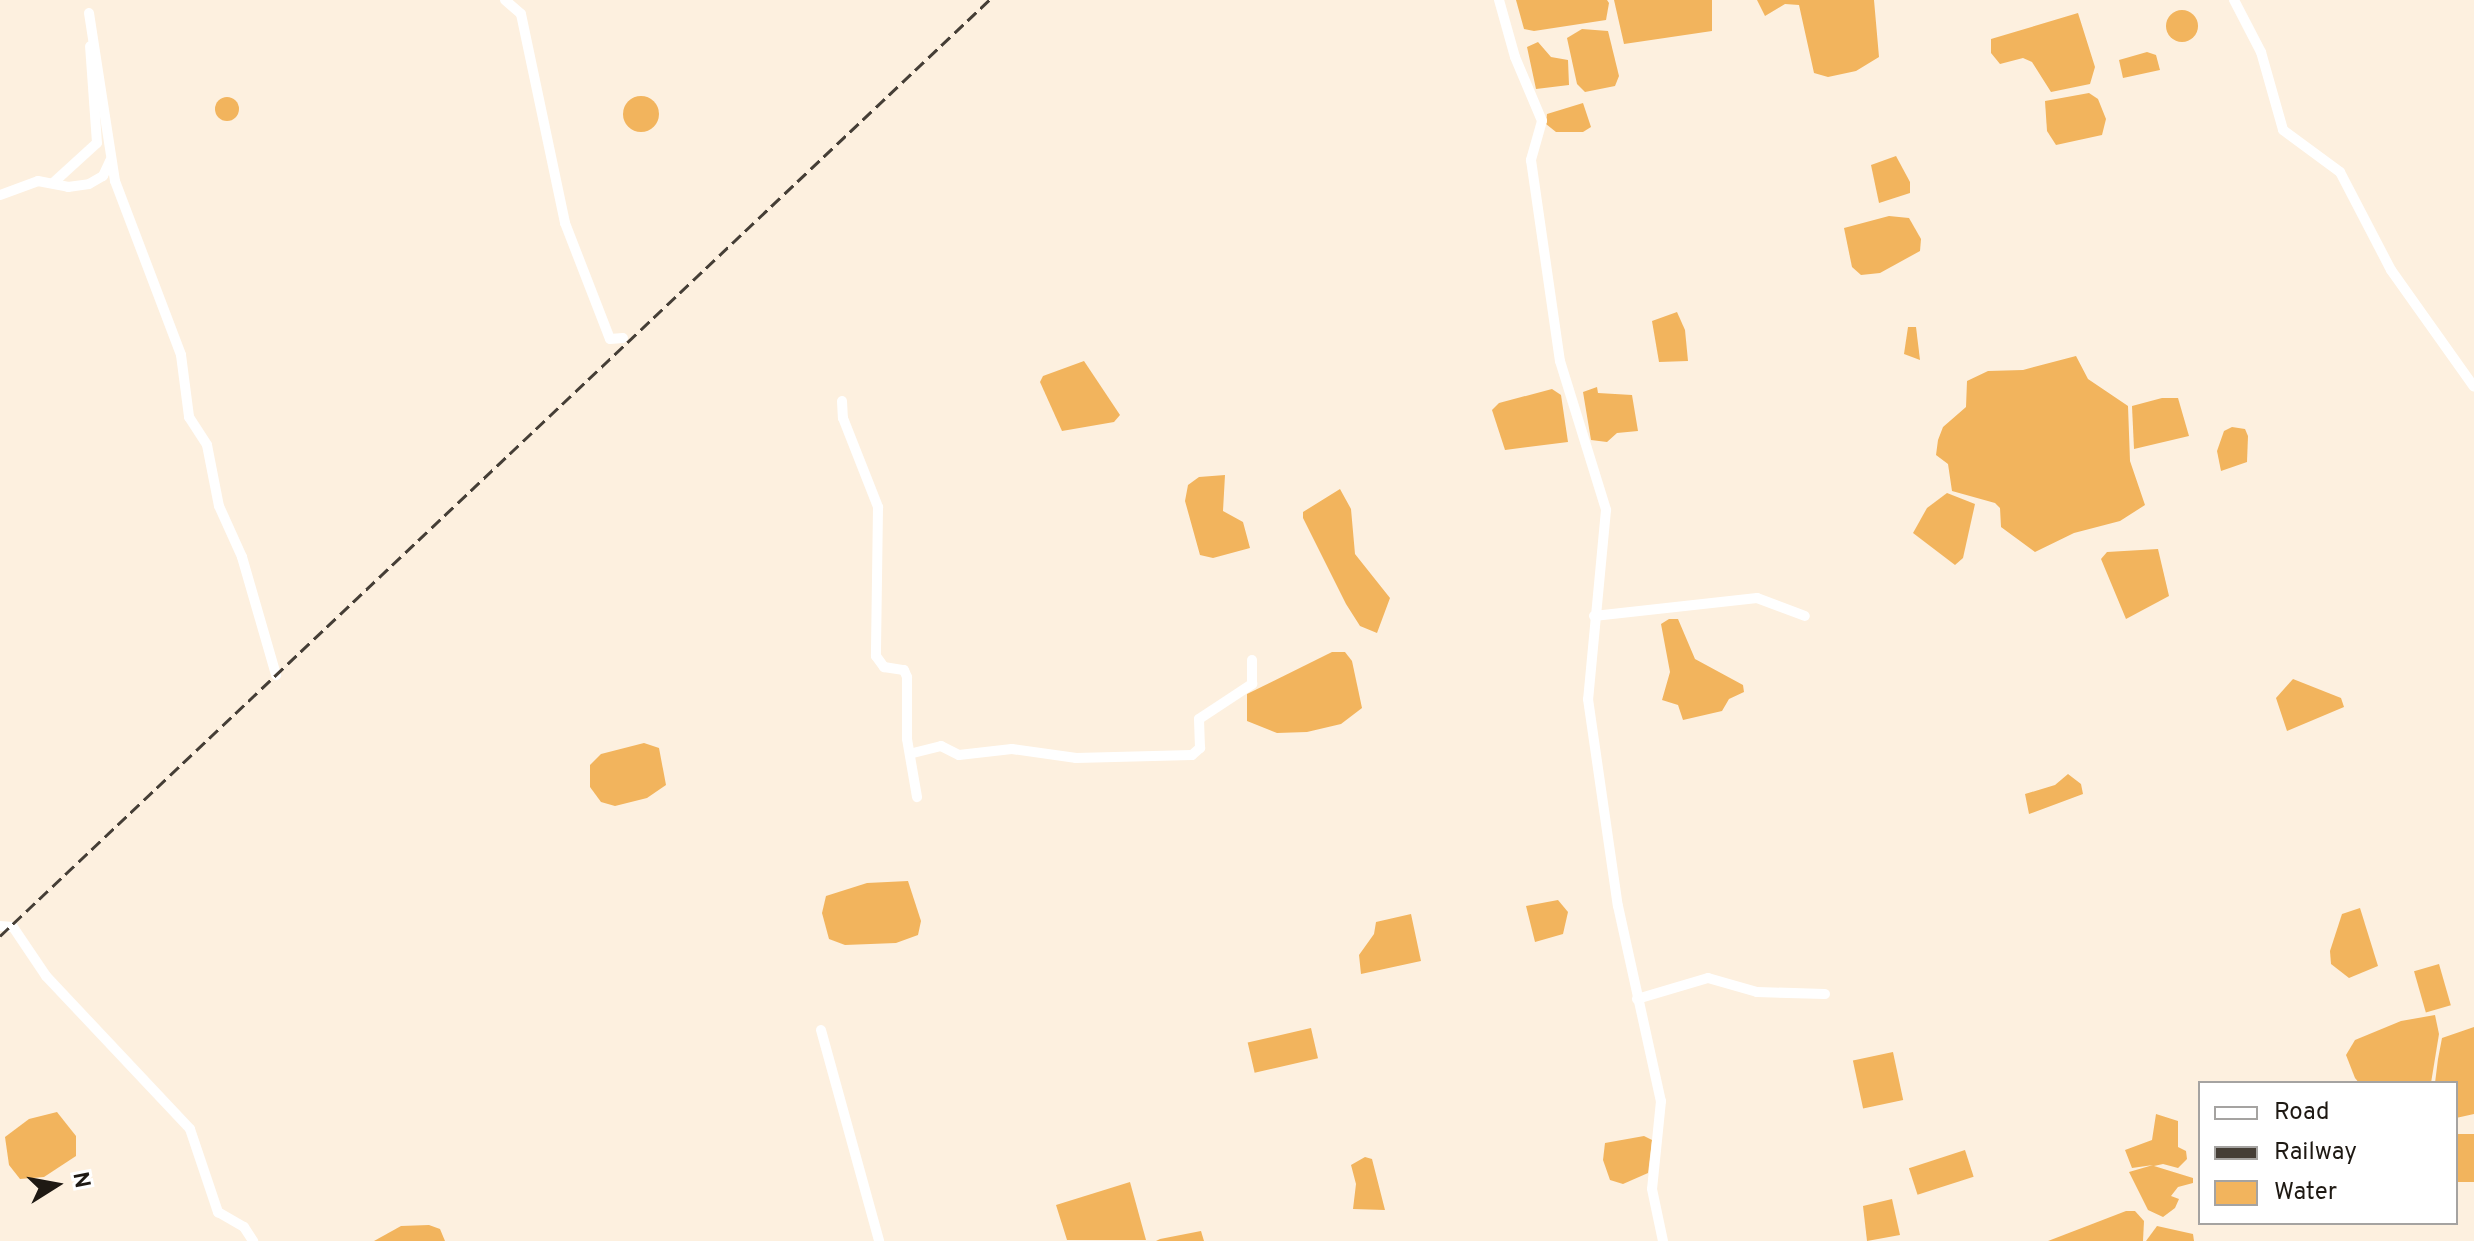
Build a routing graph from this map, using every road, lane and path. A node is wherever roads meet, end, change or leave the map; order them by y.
1 (505, 0) edge
2 (1499, 0) edge
3 (2234, 0) edge
4 (89, 13) dead end
5 (91, 27) junction
6 (111, 159) junction
7 (53, 183) junction
8 (0, 195) edge
9 (623, 338) dead end
10 (2474, 387) edge
11 (842, 401) dead end
12 (1594, 616) junction
13 (1805, 616) dead end
14 (1252, 660) dead end
15 (276, 675) dead end
16 (913, 753) junction
17 (917, 797) dead end
18 (0, 926) edge
19 (1825, 994) dead end
20 (1637, 999) junction
21 (821, 1030) dead end
22 (253, 1241) edge
23 (879, 1241) edge
24 (1663, 1241) edge

1 - 9 street
2 - 12 street
3 - 10 street
4 - 5 street
5 - 6 street
5 - 7 street
6 - 7 street
6 - 15 street
7 - 8 street
11 - 16 street
12 - 13 street
12 - 20 street
14 - 16 street
16 - 17 street
18 - 22 street
19 - 20 street
20 - 24 street
21 - 23 street

